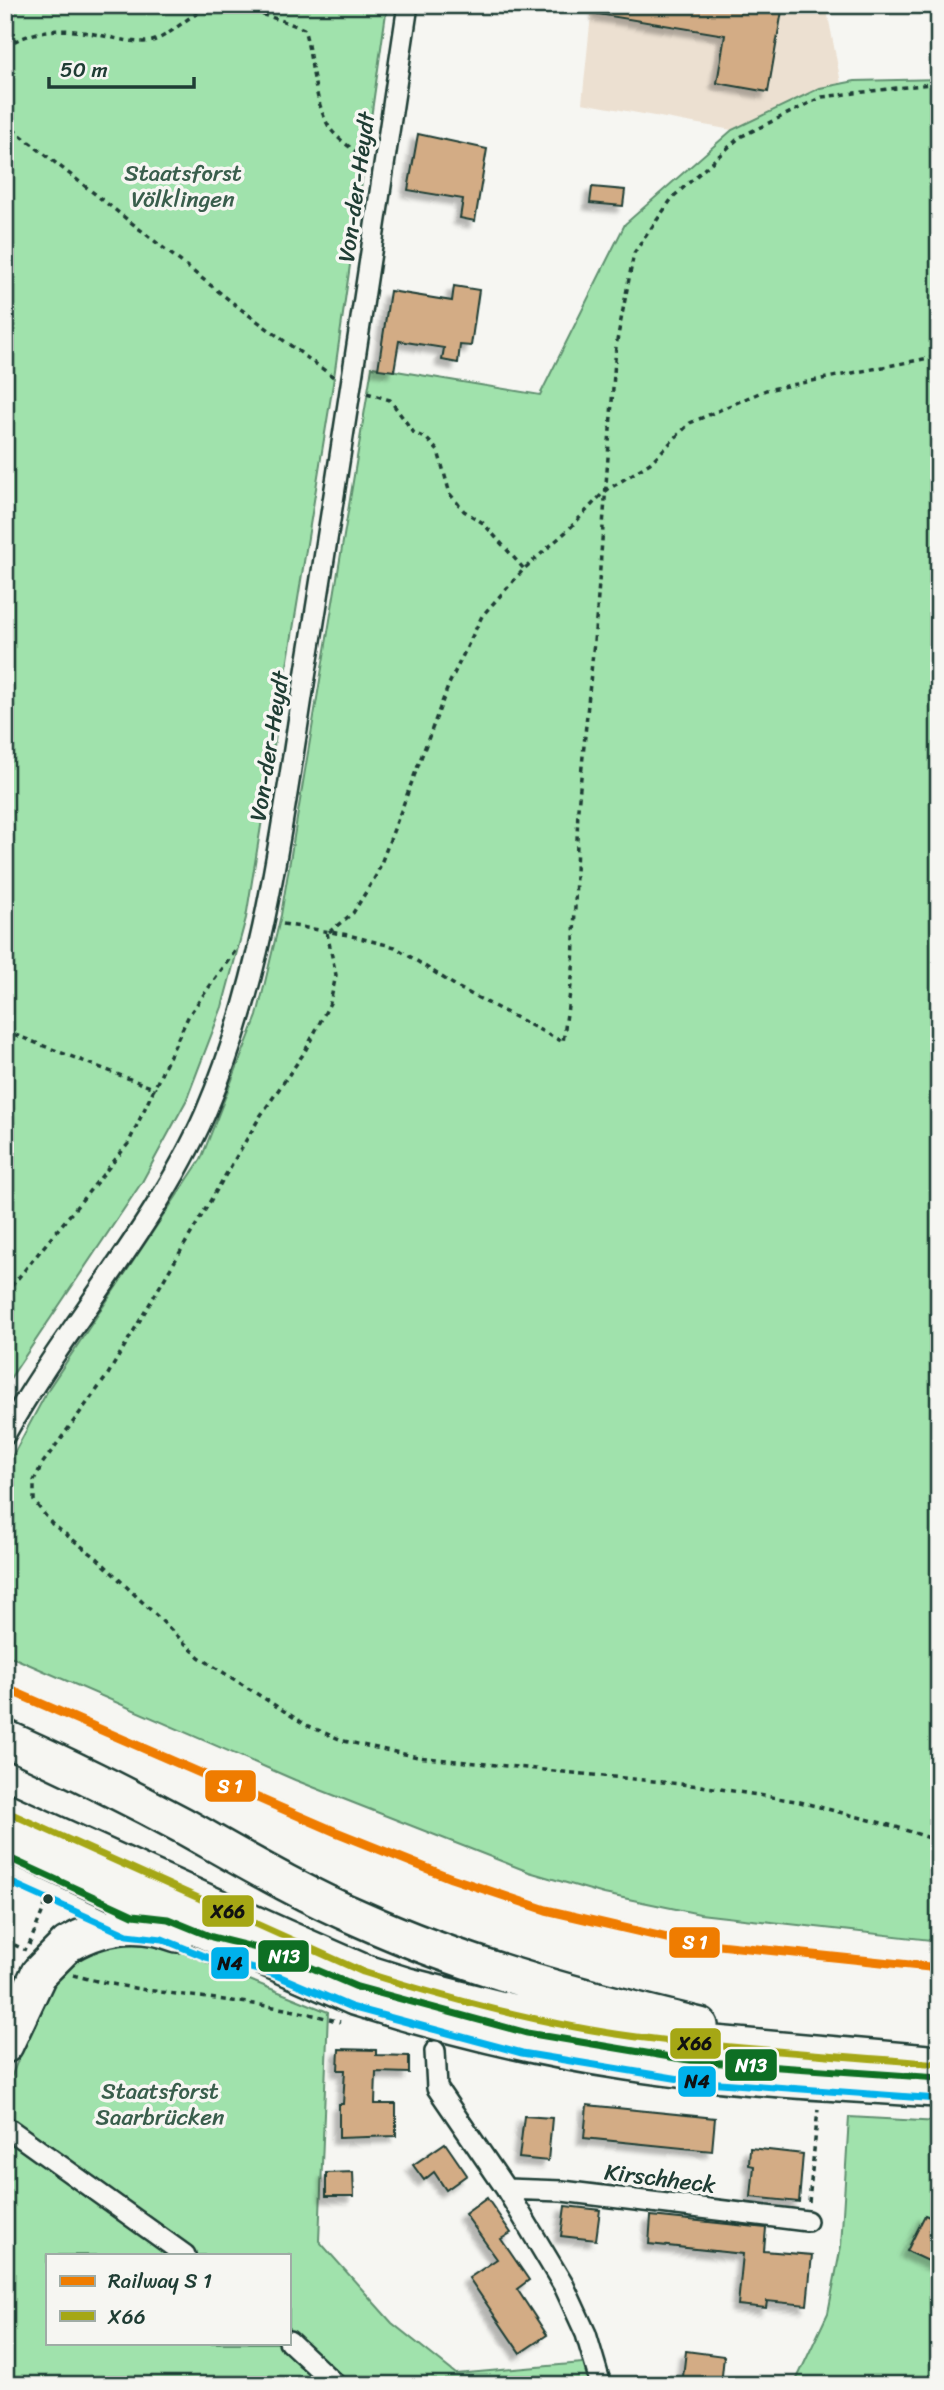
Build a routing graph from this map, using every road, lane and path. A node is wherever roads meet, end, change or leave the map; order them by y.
1 (408, 5) edge
2 (5, 46) edge
3 (939, 82) edge
4 (5, 123) edge
5 (383, 170) junction
6 (939, 356) edge
7 (351, 388) junction
8 (604, 492) junction
9 (524, 569) junction
10 (264, 920) junction
11 (327, 933) junction
12 (246, 937) dead end
13 (5, 1031) edge
14 (156, 1089) junction
15 (5, 1294) edge
16 (5, 1435) edge
17 (5, 1738) edge
18 (5, 1811) edge
19 (939, 1841) edge
20 (5, 1842) edge
21 (5, 1868) edge
22 (51, 1890) junction
23 (130, 1925) junction
24 (5, 1941) edge
25 (274, 1963) junction
26 (59, 1964) junction
27 (349, 2025) dead end
28 (5, 2045) edge
29 (435, 2051) dead end
30 (843, 2056) junction
31 (939, 2064) edge
32 (939, 2089) edge
33 (819, 2103) dead end
34 (5, 2126) edge
35 (506, 2189) junction
36 (807, 2221) joint
37 (184, 2254) edge
38 (290, 2342) edge
39 (336, 2385) edge
40 (601, 2385) edge

1 - 5 street, Von-der-Heydt
2 - 5 path
3 - 8 path
4 - 7 path
5 - 7 street, Von-der-Heydt
6 - 8 path
7 - 9 path
7 - 10 street, Von-der-Heydt
8 - 9 path
8 - 11 path
9 - 11 path
10 - 11 path
10 - 16 street, Von-der-Heydt
11 - 19 path
12 - 14 path
13 - 14 path
14 - 15 path
17 - 30 highway
18 - 30 highway
20 - 25 highway
21 - 22 lane
22 - 23 lane
22 - 24 path
23 - 25 highway
23 - 26 highway
25 - 32 highway
26 - 27 path
26 - 28 highway
29 - 35 street
30 - 31 highway
33 - 36 path
34 - 37 street
35 - 36 street, Kirschheck
35 - 40 street
38 - 39 street

